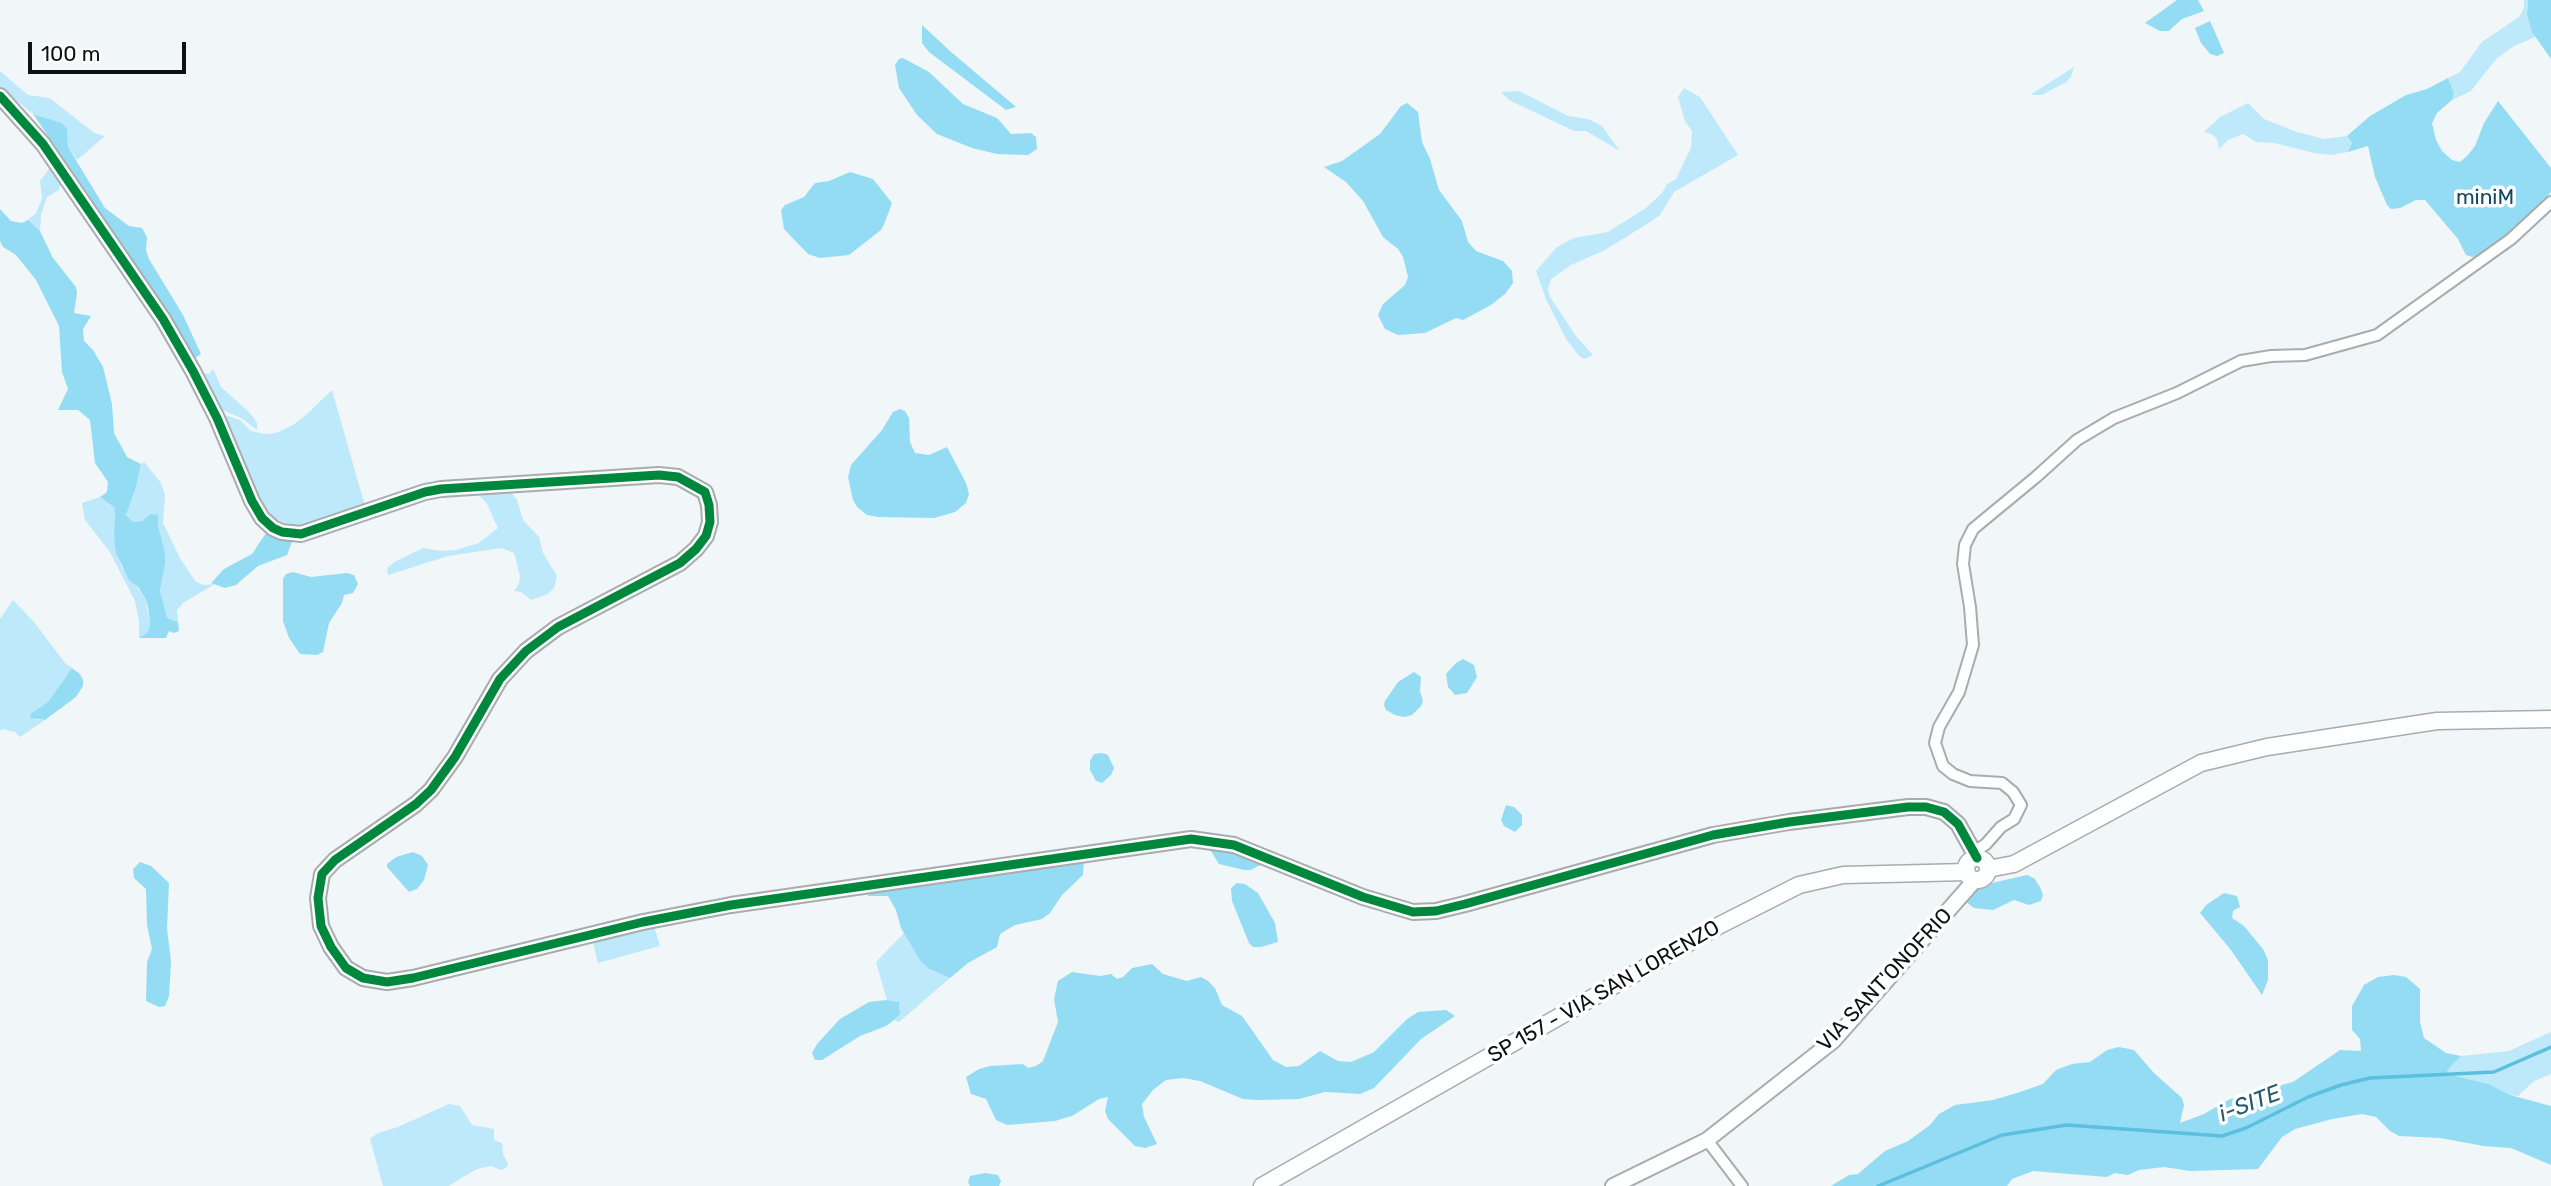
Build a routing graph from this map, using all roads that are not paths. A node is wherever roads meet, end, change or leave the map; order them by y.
1 (0, 96) edge
2 (2551, 202) edge
3 (2551, 719) edge
4 (1977, 866) junction
5 (1707, 1140) junction
6 (1262, 1186) edge
7 (1613, 1186) edge
8 (1742, 1186) edge

1 - 4 street
2 - 4 street
3 - 4 main road, SP 157 - VIA SAN LORENZO
4 - 5 street, VIA SANT'ONOFRIO
4 - 6 main road, SP 157 - VIA SAN LORENZO
5 - 7 street, VIA SANT'ONOFRIO
5 - 8 street

